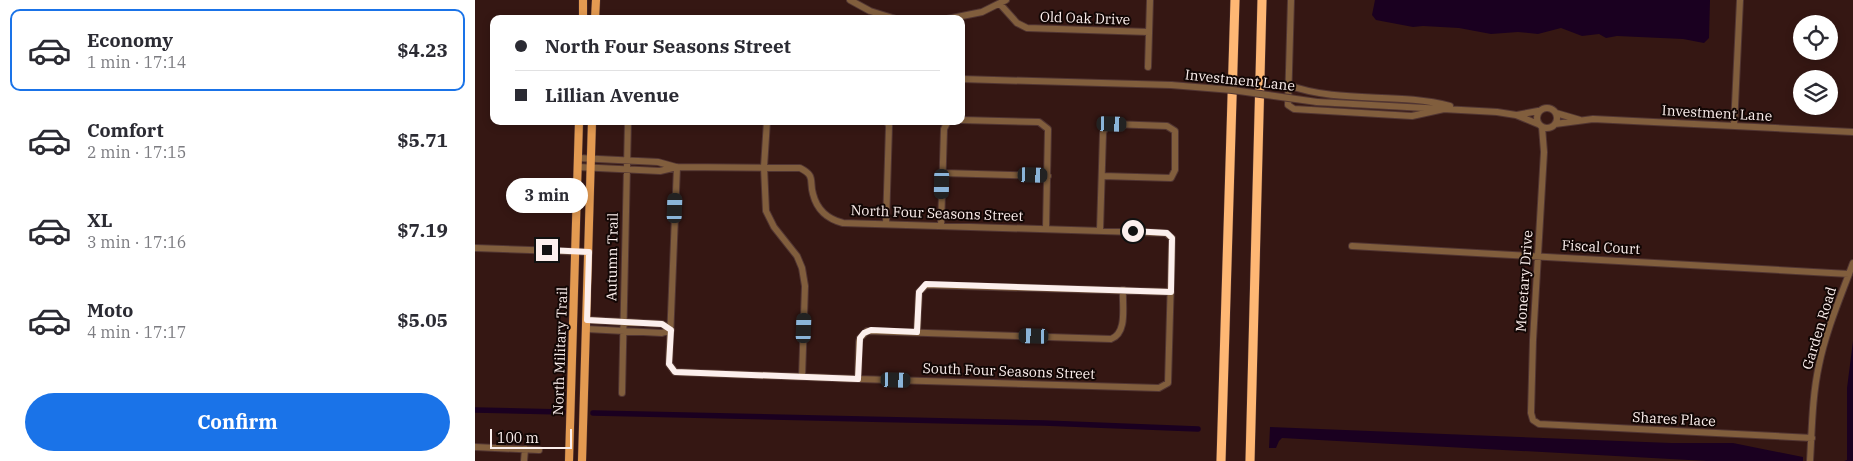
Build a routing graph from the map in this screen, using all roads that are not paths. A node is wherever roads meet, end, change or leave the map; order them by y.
1 (583, 0) edge
2 (596, 0) edge
3 (851, 0) edge
4 (1150, 0) edge
5 (1235, 0) edge
6 (1262, 0) edge
7 (1291, 0) edge
8 (1740, 0) edge
9 (1003, 2) edge
10 (583, 15) edge
11 (595, 15) edge
12 (883, 15) edge
13 (965, 15) edge
14 (1149, 32) junction
15 (1148, 68) dead end
16 (965, 79) edge
17 (1288, 85) junction
18 (1444, 109) junction
19 (1464, 110) junction
20 (1538, 112) junction
21 (1555, 112) junction
22 (1516, 115) junction
23 (965, 120) edge
24 (1581, 120) junction
25 (579, 125) edge
26 (592, 125) edge
27 (628, 125) edge
28 (767, 125) edge
29 (889, 125) edge
30 (946, 125) edge
31 (1553, 125) junction
32 (1540, 126) junction
33 (1734, 126) junction
34 (1853, 132) edge
35 (1544, 140) junction
36 (578, 158) junction
37 (591, 163) junction
38 (627, 165) junction
39 (578, 167) junction
40 (677, 167) junction
41 (764, 167) junction
42 (943, 173) junction
43 (1048, 176) junction
44 (1101, 176) junction
45 (886, 224) junction
46 (941, 226) junction
47 (1046, 228) junction
48 (1100, 230) junction
49 (1352, 246) dead end
50 (475, 248) edge
51 (576, 251) junction
52 (589, 252) junction
53 (1539, 256) junction
54 (1853, 263) edge
55 (1849, 274) junction
56 (1123, 290) junction
57 (1171, 292) junction
58 (587, 320) junction
59 (623, 323) junction
60 (587, 329) junction
61 (671, 330) junction
62 (623, 331) junction
63 (917, 332) junction
64 (802, 377) junction
65 (858, 379) junction
66 (622, 393) dead end
67 (1536, 422) joint
68 (1811, 438) junction
69 (475, 447) edge
70 (525, 449) junction
71 (539, 450) dead end
72 (524, 461) edge
73 (569, 461) edge
74 (583, 461) edge
75 (1221, 461) edge
76 (1250, 461) edge
77 (1811, 461) edge

1 - 10 main road
2 - 11 main road
3 - 12 street
4 - 14 street
5 - 75 highway
6 - 76 highway
7 - 17 street
8 - 33 street
9 - 13 street
9 - 14 street, Old Oak Drive
14 - 15 street
16 - 18 street, Investment Lane, bridge
17 - 18 street
17 - 19 street
18 - 19 street, Investment Lane
19 - 22 street, Investment Lane
20 - 21 street
20 - 22 street, Investment Lane
20 - 32 street
21 - 24 street, Investment Lane
21 - 31 street
22 - 32 street, Investment Lane
23 - 43 street
24 - 31 street, Investment Lane
24 - 33 street, Investment Lane
25 - 36 main road, North Military Trail
26 - 37 main road, North Military Trail
27 - 38 street, Autumn Trail
28 - 41 street
29 - 45 street
30 - 42 street
31 - 32 street
31 - 35 street, Monetary Drive
32 - 35 street, Monetary Drive
33 - 34 street, Investment Lane
35 - 53 street, Monetary Drive
36 - 37 street
36 - 39 main road, North Military Trail
37 - 38 street, North Four Seasons Street
37 - 39 street
37 - 52 main road, North Military Trail
38 - 40 street, North Four Seasons Street
38 - 59 street, Autumn Trail
39 - 51 main road, North Military Trail
40 - 41 street, North Four Seasons Street
40 - 61 street
41 - 45 street, North Four Seasons Street
41 - 64 street
42 - 43 street
42 - 46 street
43 - 47 street
44 - 44 street
44 - 48 street
45 - 46 street, North Four Seasons Street
46 - 47 street, North Four Seasons Street
47 - 48 street, North Four Seasons Street
48 - 57 street, North Four Seasons Street
49 - 53 street, Fiscal Court
50 - 51 street
51 - 52 street
51 - 73 main road, North Military Trail
52 - 58 main road, North Military Trail
53 - 55 street, Fiscal Court
53 - 67 street, Monetary Drive
54 - 55 street, Garden Road
55 - 68 street, Garden Road
56 - 57 street
56 - 63 street
56 - 63 street
57 - 65 street, South Four Seasons Street
58 - 59 street
58 - 60 main road, North Military Trail
59 - 61 street
59 - 62 street, Autumn Trail
60 - 62 street
60 - 74 main road, North Military Trail
61 - 62 street
61 - 64 street, South Four Seasons Street
62 - 66 street, Autumn Trail
63 - 65 street
64 - 65 street, South Four Seasons Street
67 - 68 street, Shares Place
68 - 77 street, Garden Road
69 - 70 street
70 - 71 street
70 - 72 street

